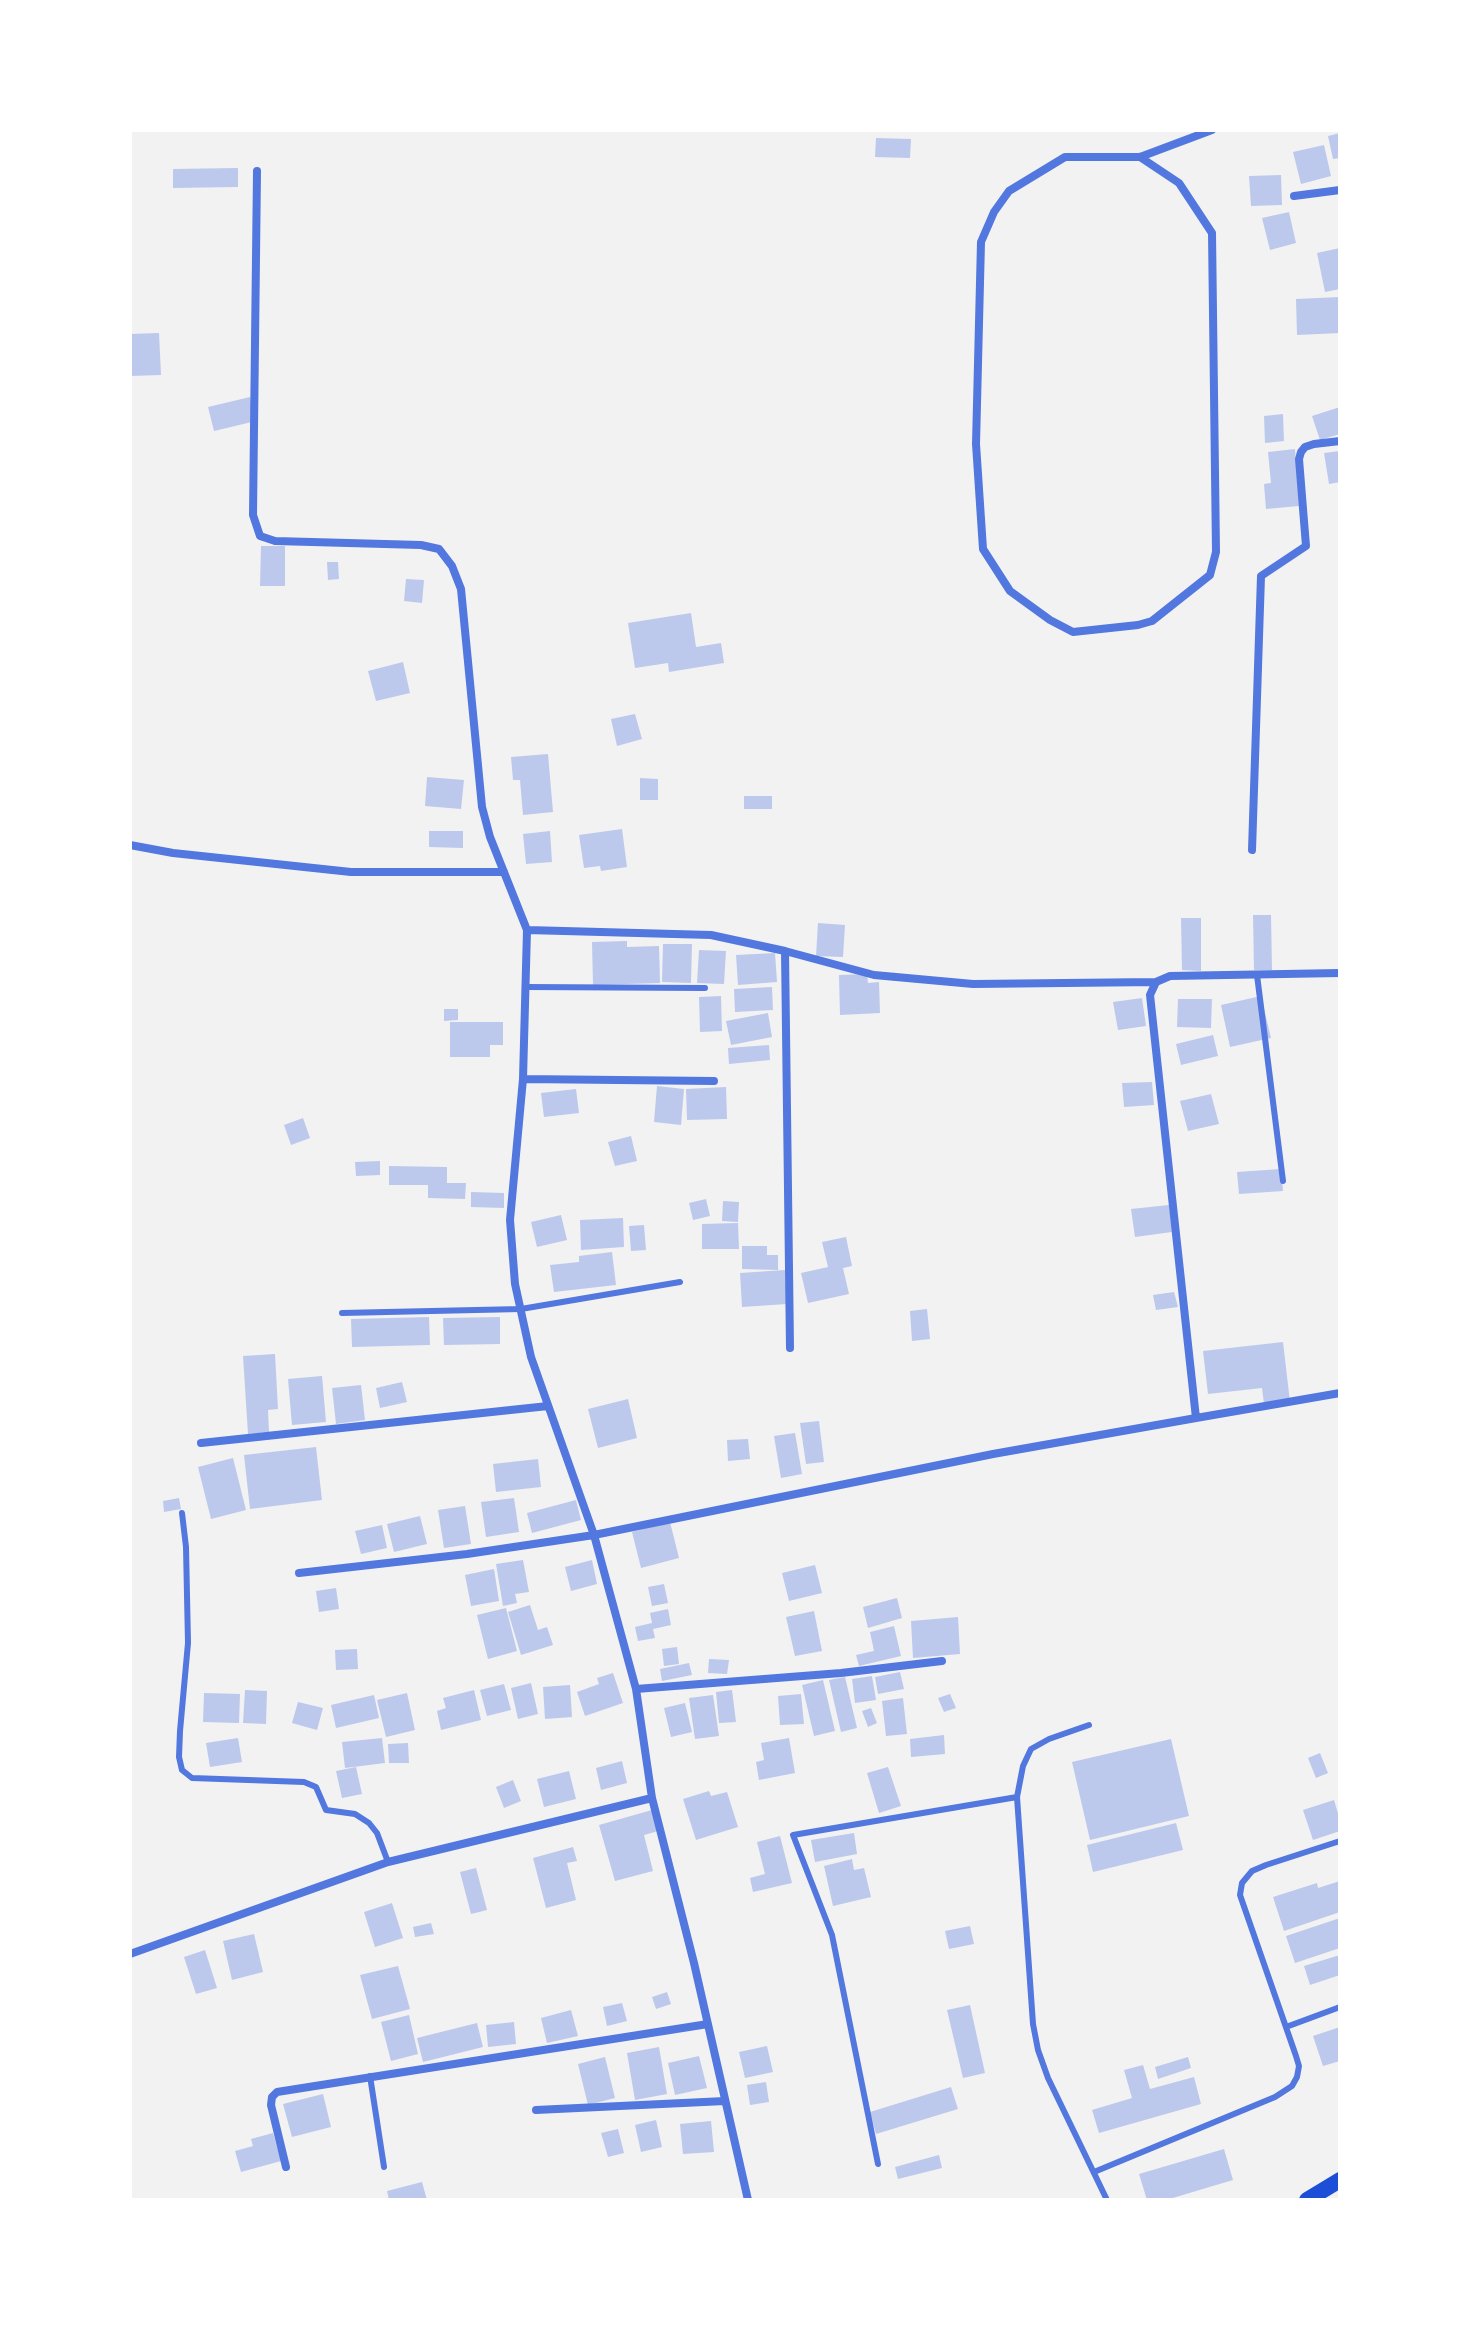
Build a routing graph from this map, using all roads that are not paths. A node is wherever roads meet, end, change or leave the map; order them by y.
1 (1212, 130) edge
2 (1140, 157) junction
3 (257, 171) dead end
4 (1340, 190) edge
5 (1294, 196) dead end
6 (1340, 441) edge
7 (130, 845) edge
8 (1252, 850) dead end
9 (504, 872) junction
10 (527, 930) junction
11 (785, 951) junction
12 (1340, 973) edge
13 (1257, 975) junction
14 (1156, 982) junction
15 (526, 987) junction
16 (705, 988) dead end
17 (523, 1079) junction
18 (714, 1081) dead end
19 (1283, 1181) dead end
20 (680, 1282) dead end
21 (521, 1309) junction
22 (342, 1313) dead end
23 (790, 1348) dead end
24 (1340, 1393) edge
25 (548, 1406) junction
26 (1196, 1418) junction
27 (201, 1443) dead end
28 (182, 1513) dead end
29 (594, 1535) junction
30 (299, 1573) dead end
31 (942, 1661) dead end
32 (636, 1689) junction
33 (1089, 1725) dead end
34 (1017, 1797) junction
35 (652, 1798) junction
36 (1340, 1841) edge
37 (388, 1862) junction
38 (130, 1954) edge
39 (1340, 2007) edge
40 (708, 2024) junction
41 (1286, 2027) junction
42 (370, 2076) junction
43 (725, 2101) junction
44 (536, 2110) dead end
45 (878, 2164) dead end
46 (286, 2167) dead end
47 (384, 2167) dead end
48 (1094, 2172) junction
49 (1340, 2180) edge
50 (748, 2200) edge
51 (1107, 2200) edge
52 (1307, 2200) edge

1 - 2 street
2 - 2 street
3 - 9 street
4 - 5 street
6 - 8 street
7 - 9 street
9 - 10 street
10 - 11 street
10 - 15 street
11 - 14 street
11 - 23 street
12 - 13 street
13 - 14 street
13 - 19 lane
14 - 26 street
15 - 16 lane
15 - 17 street
17 - 18 street
17 - 21 street
20 - 21 lane
21 - 22 lane
21 - 25 street
24 - 26 street
25 - 27 street
25 - 29 street
26 - 29 street
28 - 37 lane
29 - 30 street
29 - 32 street
31 - 32 street
32 - 35 street
33 - 34 lane
34 - 45 lane
34 - 48 lane
35 - 37 street
35 - 40 street
36 - 41 lane
37 - 38 street
39 - 41 lane
40 - 42 street
40 - 43 street
41 - 48 lane
42 - 46 street
42 - 47 lane
43 - 44 street
43 - 50 street
48 - 51 lane
49 - 52 main road

